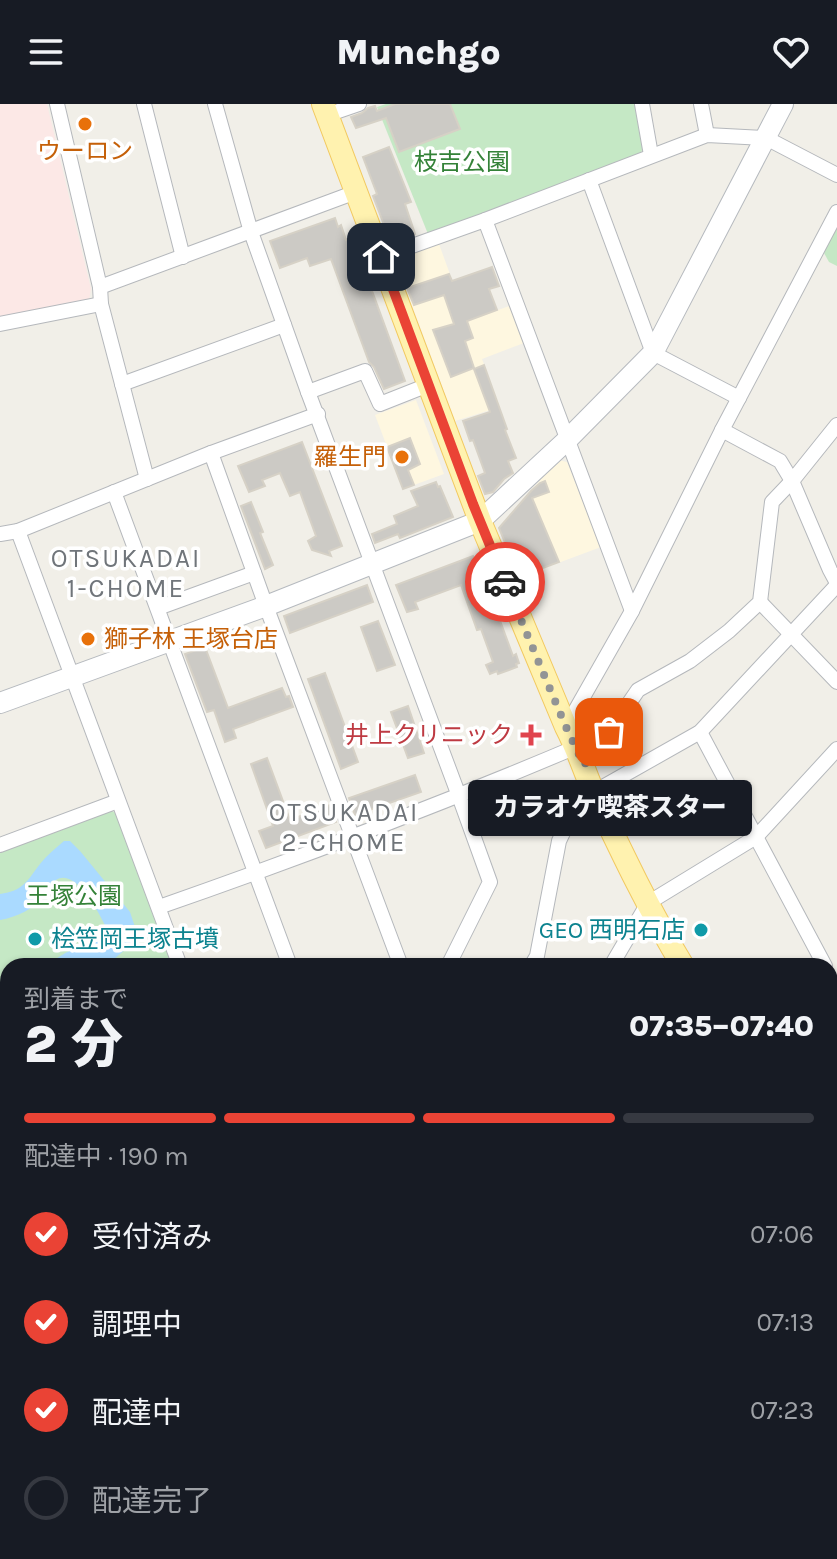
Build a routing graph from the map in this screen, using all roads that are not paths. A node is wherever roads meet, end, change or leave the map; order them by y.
1 (57, 104) edge
2 (144, 104) edge
3 (215, 104) edge
4 (359, 104) edge
5 (642, 104) edge
6 (701, 104) edge
7 (783, 104) edge
8 (325, 110) edge
9 (707, 135) junction
10 (766, 138) junction
11 (651, 155) junction
12 (837, 175) edge
13 (589, 180) junction
14 (356, 192) junction
15 (837, 212) edge
16 (485, 220) junction
17 (251, 232) junction
18 (183, 257) junction
19 (381, 257) junction
20 (100, 287) junction
21 (101, 304) junction
22 (0, 324) edge
23 (284, 325) junction
24 (653, 353) junction
25 (122, 384) junction
26 (428, 385) junction
27 (308, 392) junction
28 (739, 398) junction
29 (318, 414) junction
30 (837, 425) edge
31 (722, 430) junction
32 (566, 441) junction
33 (211, 453) junction
34 (147, 479) junction
35 (792, 481) junction
36 (114, 492) junction
37 (480, 521) junction
38 (18, 531) junction
39 (0, 534) edge
40 (374, 563) junction
41 (254, 573) junction
42 (837, 584) edge
43 (760, 602) junction
44 (266, 606) junction
45 (158, 608) junction
46 (632, 611) junction
47 (791, 634) junction
48 (171, 641) junction
49 (72, 676) junction
50 (837, 682) edge
51 (0, 703) edge
52 (700, 732) junction
53 (575, 746) junction
54 (835, 755) edge
55 (594, 793) junction
56 (459, 796) junction
57 (118, 801) junction
58 (354, 836) junction
59 (756, 837) junction
60 (0, 845) edge
61 (256, 873) junction
62 (648, 903) junction
63 (159, 907) junction
64 (177, 958) edge
65 (287, 958) edge
66 (398, 958) edge
67 (452, 958) edge
68 (536, 958) edge
69 (616, 958) edge
70 (679, 958) edge
71 (821, 958) edge

1 - 20 street
2 - 18 street
3 - 17 street
4 - 8 street
5 - 11 street
6 - 9 street
7 - 10 street
8 - 14 main road
9 - 10 street
9 - 11 street
10 - 12 street
10 - 24 street
11 - 13 street
13 - 16 street
13 - 24 street
14 - 17 street
14 - 19 main road
15 - 28 street
16 - 19 street
16 - 32 street
17 - 18 street
17 - 23 street
18 - 20 street
19 - 26 main road
20 - 21 street
21 - 22 street
21 - 25 street
23 - 25 street
23 - 27 street
24 - 28 street
24 - 32 street
25 - 34 street
26 - 27 street
26 - 37 main road
27 - 29 street
28 - 31 street
29 - 33 street
29 - 40 street
30 - 35 street
31 - 35 street
31 - 46 street
32 - 37 street
32 - 46 street
33 - 34 street
33 - 41 street
34 - 36 street
35 - 42 street
35 - 43 street
36 - 38 street
36 - 45 street
37 - 40 street
37 - 53 main road
38 - 39 street
38 - 49 street
40 - 44 street
40 - 56 street
41 - 44 street
41 - 45 street
42 - 47 street
43 - 47 street
43 - 53 street
44 - 48 street
44 - 58 street
45 - 48 street
46 - 53 street
47 - 50 street
47 - 52 street
48 - 49 street
48 - 61 street
49 - 51 street
49 - 57 street
52 - 55 street
52 - 59 street
53 - 55 main road
53 - 56 street
54 - 59 street
55 - 62 main road
55 - 68 street
56 - 58 street
56 - 67 street
57 - 60 street
57 - 63 street
58 - 61 street
58 - 66 street
59 - 62 street
59 - 71 street
61 - 63 street
61 - 65 street
62 - 69 street
62 - 70 main road
63 - 64 street

